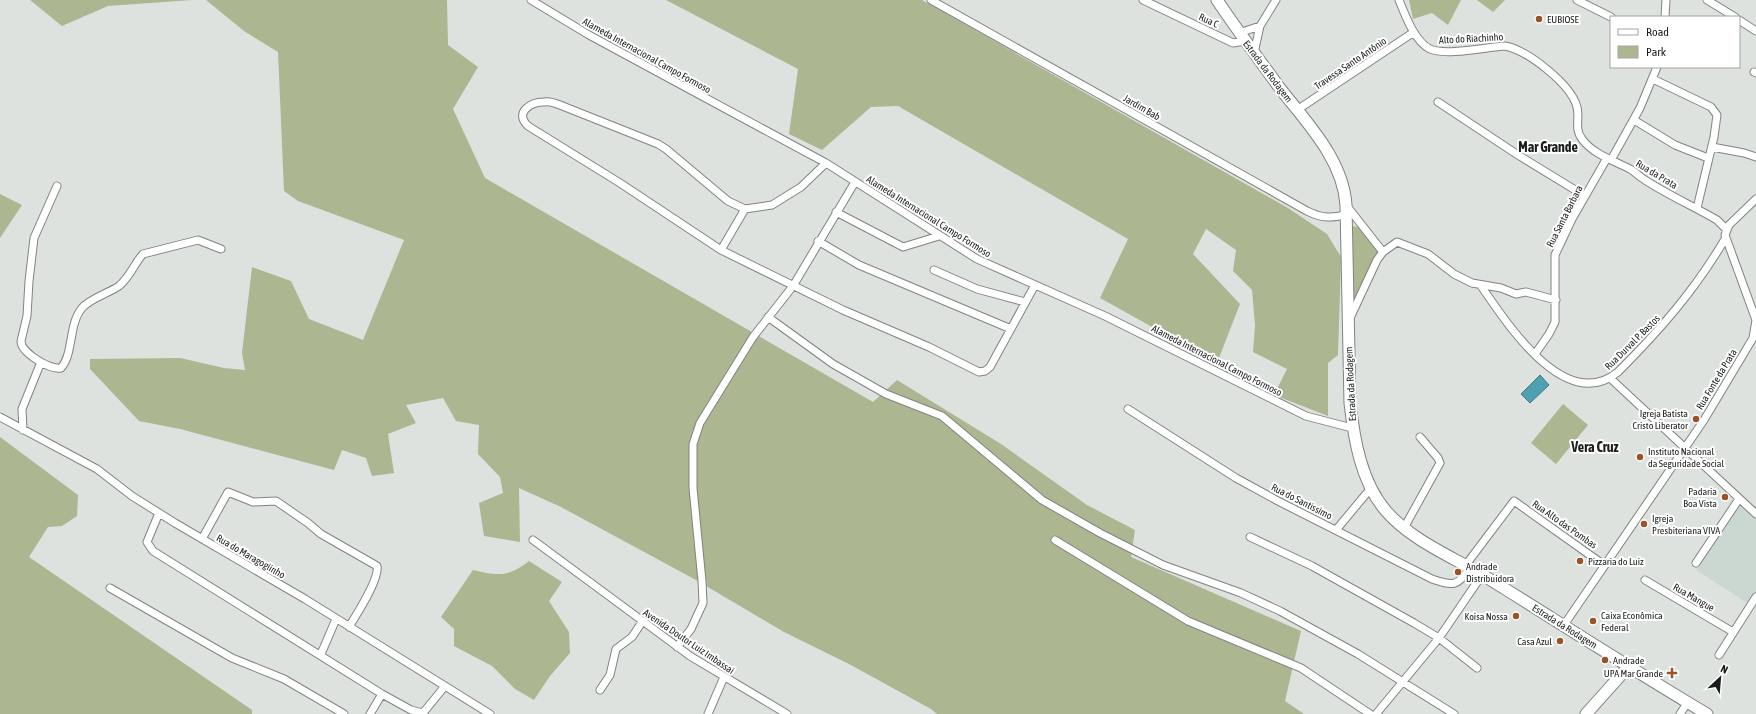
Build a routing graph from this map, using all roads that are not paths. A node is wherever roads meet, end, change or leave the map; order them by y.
1 (531, 0) edge
2 (931, 0) edge
3 (1143, 0) edge
4 (1217, 0) edge
5 (1276, 0) edge
6 (1399, 0) edge
7 (1577, 0) edge
8 (1666, 0) edge
9 (1707, 0) edge
10 (1610, 16) edge
11 (1665, 16) edge
12 (1733, 16) edge
13 (1740, 21) edge
14 (1260, 26) junction
15 (1756, 31) edge
16 (1414, 32) junction
17 (1242, 37) junction
18 (1254, 53) junction
19 (1657, 68) edge
20 (1653, 79) junction
21 (1438, 102) dead end
22 (1297, 110) junction
23 (1634, 120) junction
24 (1712, 147) junction
25 (1756, 157) edge
26 (1708, 158) junction
27 (1609, 159) junction
28 (826, 163) junction
29 (855, 182) junction
30 (57, 186) dead end
31 (1585, 196) junction
32 (1756, 199) edge
33 (1697, 208) junction
34 (745, 209) junction
35 (1346, 209) junction
36 (836, 212) junction
37 (1726, 228) junction
38 (938, 236) junction
39 (1725, 239) junction
40 (818, 241) junction
41 (221, 249) dead end
42 (721, 250) junction
43 (1383, 252) junction
44 (934, 270) dead end
45 (1035, 285) junction
46 (793, 286) junction
47 (1481, 286) junction
48 (1556, 300) junction
49 (1025, 302) junction
50 (768, 317) junction
51 (1348, 321) junction
52 (1011, 329) junction
53 (1535, 354) junction
54 (41, 362) junction
55 (1610, 378) junction
56 (1128, 409) dead end
57 (0, 416) edge
58 (1352, 428) junction
59 (23, 430) junction
60 (1420, 437) dead end
61 (1685, 448) junction
62 (1371, 488) junction
63 (1739, 499) junction
64 (1514, 501) joint
65 (159, 513) junction
66 (1756, 514) edge
67 (1404, 528) junction
68 (1336, 530) junction
69 (1250, 537) dead end
70 (202, 539) junction
71 (533, 540) dead end
72 (1055, 540) dead end
73 (1696, 563) dead end
74 (1604, 565) junction
75 (1468, 567) junction
76 (1482, 575) junction
77 (1645, 580) dead end
78 (110, 588) dead end
79 (1756, 597) edge
80 (336, 618) junction
81 (642, 622) junction
82 (1564, 625) junction
83 (349, 627) junction
84 (1733, 632) junction
85 (1439, 638) junction
86 (677, 647) junction
87 (321, 654) junction
88 (1719, 655) dead end
89 (1629, 666) junction
90 (1476, 668) dead end
91 (724, 677) junction
92 (1404, 682) junction
93 (445, 686) junction
94 (600, 690) dead end
95 (382, 694) junction
96 (1688, 702) junction
97 (1588, 713) edge
98 (344, 714) edge
99 (370, 714) edge
100 (424, 714) edge
101 (490, 714) edge
102 (708, 714) edge
103 (786, 714) edge
104 (1370, 714) edge
105 (1376, 714) edge
106 (1454, 714) edge
107 (1680, 714) edge
108 (1707, 714) edge

1 - 28 street, Alameda Internacional Campo Formoso
2 - 35 street, Jardim Bab
3 - 17 street, Rua C
4 - 17 main road, Estrada da Rodagem
5 - 14 street
6 - 16 street, Alto do Riachinho
7 - 10 street
8 - 11 street
9 - 12 street
13 - 15 street
14 - 17 street
14 - 18 street
16 - 22 street, Travessa Santo Antônio
16 - 27 street, Alto do Riachinho
17 - 18 main road, Estrada da Rodagem
18 - 22 main road, Estrada da Rodagem
19 - 20 street, Rua Santa Barbara
20 - 23 street, Rua Santa Barbara
20 - 24 street
21 - 31 street
22 - 35 main road, Estrada da Rodagem
23 - 26 street
23 - 27 street, Rua Santa Barbara
24 - 25 street
24 - 26 street
26 - 33 street
27 - 31 street, Rua Santa Barbara
27 - 33 street, Rua da Prata
28 - 29 street, Alameda Internacional Campo Formoso
28 - 34 street
29 - 36 street
29 - 38 street, Alameda Internacional Campo Formoso
30 - 54 street
31 - 48 street, Rua Santa Barbara
32 - 37 street
33 - 37 street
34 - 42 street
34 - 42 street
35 - 43 street
35 - 51 main road, Estrada da Rodagem
36 - 38 street
36 - 40 street
37 - 39 street, Rua Fonte da Prata
38 - 45 street, Alameda Internacional Campo Formoso
39 - 55 street, Rua Durval P. Bastos
39 - 61 street, Rua Fonte da Prata
40 - 46 street
40 - 52 street
41 - 54 street
42 - 46 street
43 - 47 street
43 - 51 street
44 - 49 street
45 - 49 street
45 - 58 street, Alameda Internacional Campo Formoso
46 - 50 street
46 - 52 street
47 - 48 street
47 - 53 street, Rua Durval P. Bastos
48 - 53 street, Rua Santa Barbara
49 - 52 street
50 - 86 street
50 - 92 street
51 - 58 main road, Estrada da Rodagem
53 - 55 street, Rua Durval P. Bastos
54 - 59 street
55 - 61 street
56 - 68 street, Rua do Santissimo
57 - 59 street, Rua do Maragogiinho
58 - 62 main road, Estrada da Rodagem
59 - 65 street, Rua do Maragogiinho
60 - 67 street
61 - 63 street
61 - 74 street, Rua Fonte da Prata
62 - 67 main road, Estrada da Rodagem
62 - 68 street
63 - 66 street
63 - 73 street
64 - 74 street, Rua Alto das Pombas
64 - 75 street, Rua do Santissimo
65 - 70 street, Rua do Maragogiinho
65 - 87 street
67 - 75 main road, Estrada da Rodagem
68 - 75 street, Rua do Santissimo
69 - 85 street
70 - 80 street, Rua do Maragogiinho
70 - 83 street
71 - 81 street, Avenida Doutor Luiz Imbassai
72 - 104 street
74 - 82 street, Rua Fonte da Prata
75 - 76 main road, Estrada da Rodagem
76 - 82 main road, Estrada da Rodagem
76 - 85 street
77 - 84 street, Rua Mangue
78 - 98 street
79 - 84 street
80 - 83 street, Rua do Maragogiinho
80 - 87 street
81 - 86 street, Avenida Doutor Luiz Imbassai
81 - 94 street
82 - 89 main road, Estrada da Rodagem
83 - 93 street, Rua do Maragogiinho
84 - 88 street
85 - 90 street
85 - 92 street
86 - 91 street, Avenida Doutor Luiz Imbassai
87 - 95 street
89 - 96 main road, Estrada da Rodagem
89 - 97 main road
91 - 102 street
91 - 103 street, Avenida Doutor Luiz Imbassai
92 - 105 street
92 - 106 street
93 - 100 street
93 - 101 street, Rua do Maragogiinho
95 - 99 street
95 - 100 street
96 - 107 street
96 - 108 main road, Estrada da Rodagem

